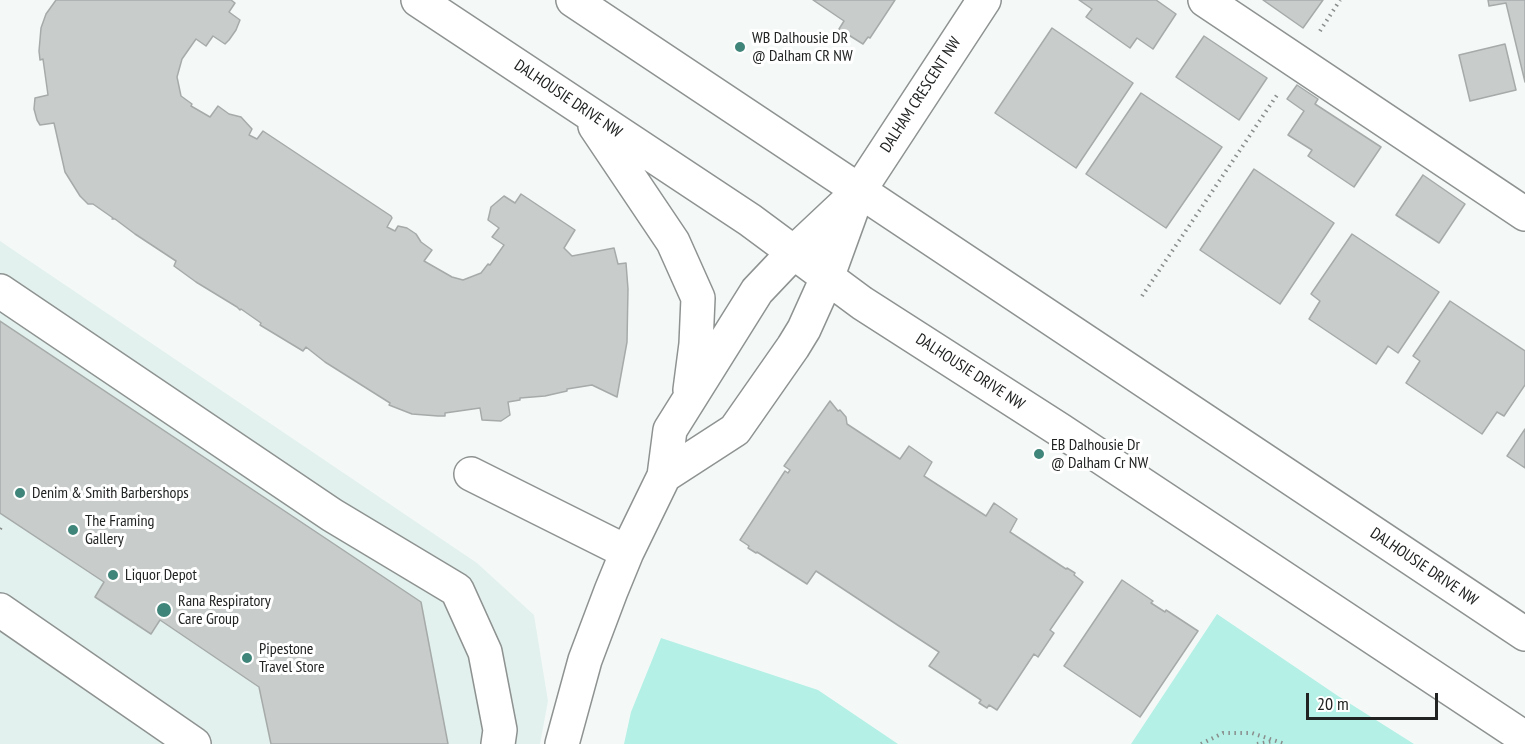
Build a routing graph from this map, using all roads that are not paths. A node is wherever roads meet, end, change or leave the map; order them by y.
1 (418, 0) edge
2 (573, 0) edge
3 (984, 0) edge
4 (1205, 0) edge
5 (586, 112) junction
6 (859, 190) junction
7 (1525, 214) edge
8 (793, 253) junction
9 (827, 278) junction
10 (0, 291) edge
11 (689, 401) junction
12 (471, 474) dead end
13 (664, 476) junction
14 (627, 552) junction
15 (0, 610) edge
16 (1525, 634) edge
17 (1525, 738) edge
18 (194, 744) edge
19 (498, 744) edge
20 (562, 744) edge

1 - 5 street, DALHOUSIE DRIVE NW
2 - 6 street, DALHOUSIE DRIVE NW
3 - 6 street, DALHAM CRESCENT NW
4 - 7 street
5 - 8 street, DALHOUSIE DRIVE NW
5 - 11 street
6 - 8 street
6 - 9 street
6 - 16 street, DALHOUSIE DRIVE NW
8 - 9 street, DALHOUSIE DRIVE NW
8 - 11 street
9 - 13 street
9 - 17 street, DALHOUSIE DRIVE NW
10 - 19 street
11 - 13 street
12 - 14 street
13 - 14 street
14 - 20 street
15 - 18 street

